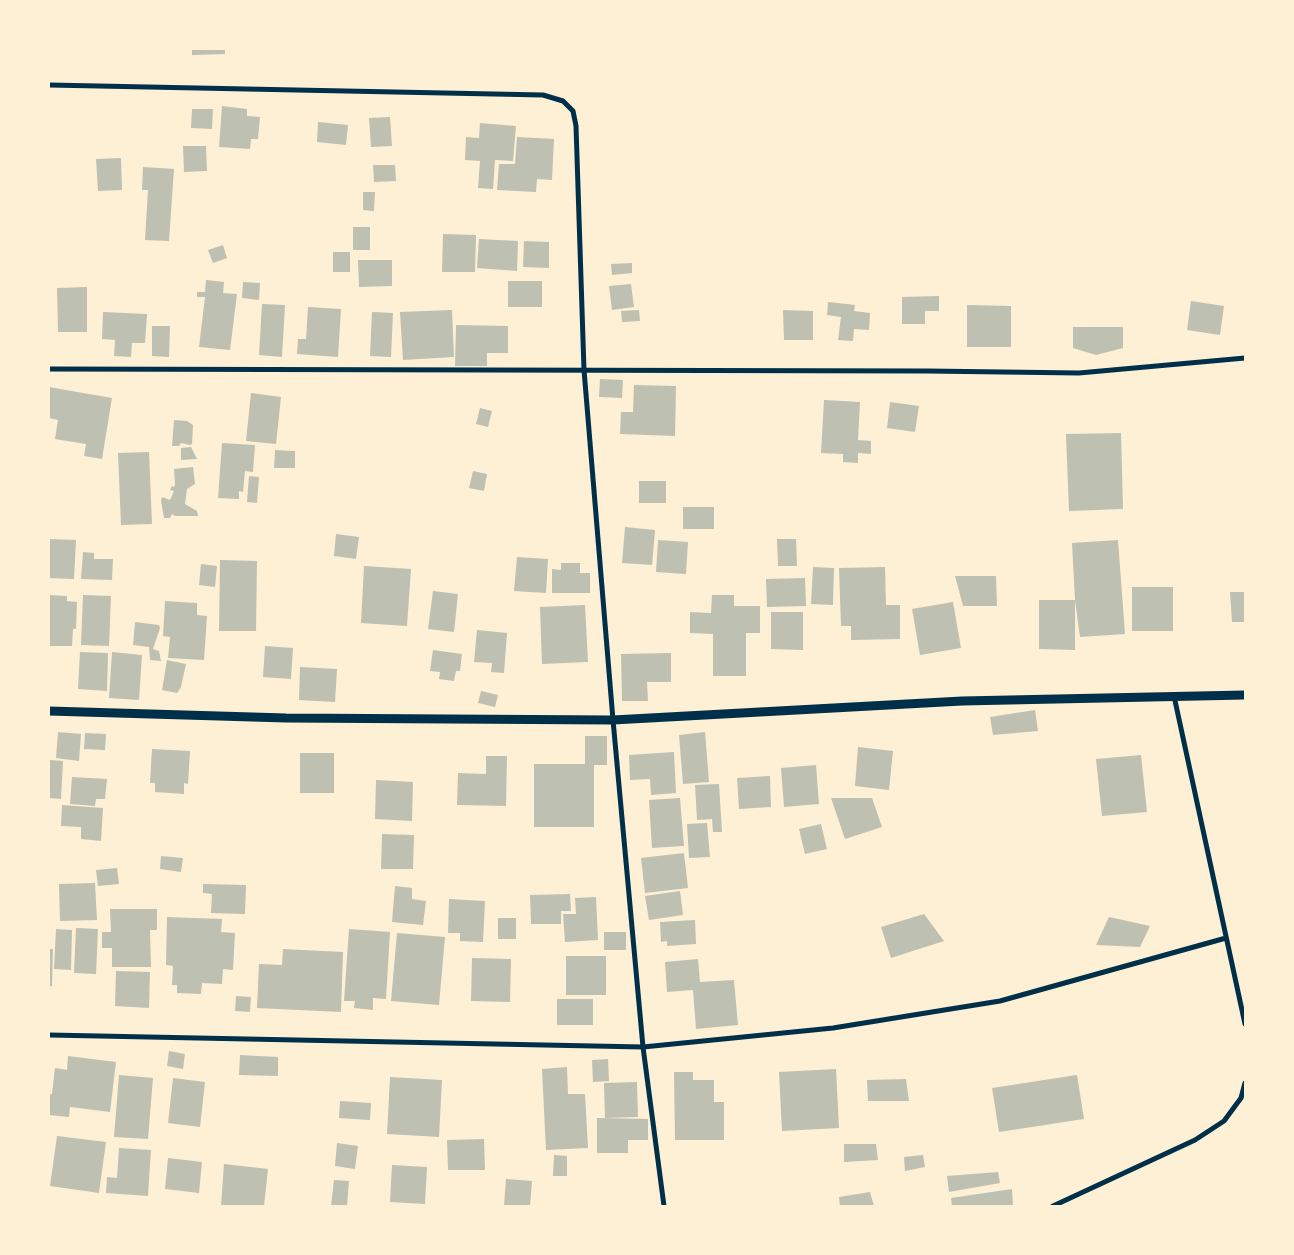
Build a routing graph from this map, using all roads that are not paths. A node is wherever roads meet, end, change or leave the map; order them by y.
1 (49, 85) edge
2 (1245, 358) edge
3 (49, 368) edge
4 (584, 370) junction
5 (1245, 695) edge
6 (1174, 696) junction
7 (49, 711) edge
8 (613, 720) junction
9 (1226, 938) junction
10 (1245, 1024) edge
11 (49, 1035) edge
12 (643, 1047) junction
13 (1245, 1083) edge
14 (664, 1206) edge
15 (1052, 1206) edge

1 - 4 street
2 - 4 street
3 - 4 street
4 - 8 street
5 - 6 street
6 - 8 street
6 - 9 street
7 - 8 street
8 - 12 street
9 - 10 street
9 - 12 street
11 - 12 street
12 - 14 street
13 - 15 street

